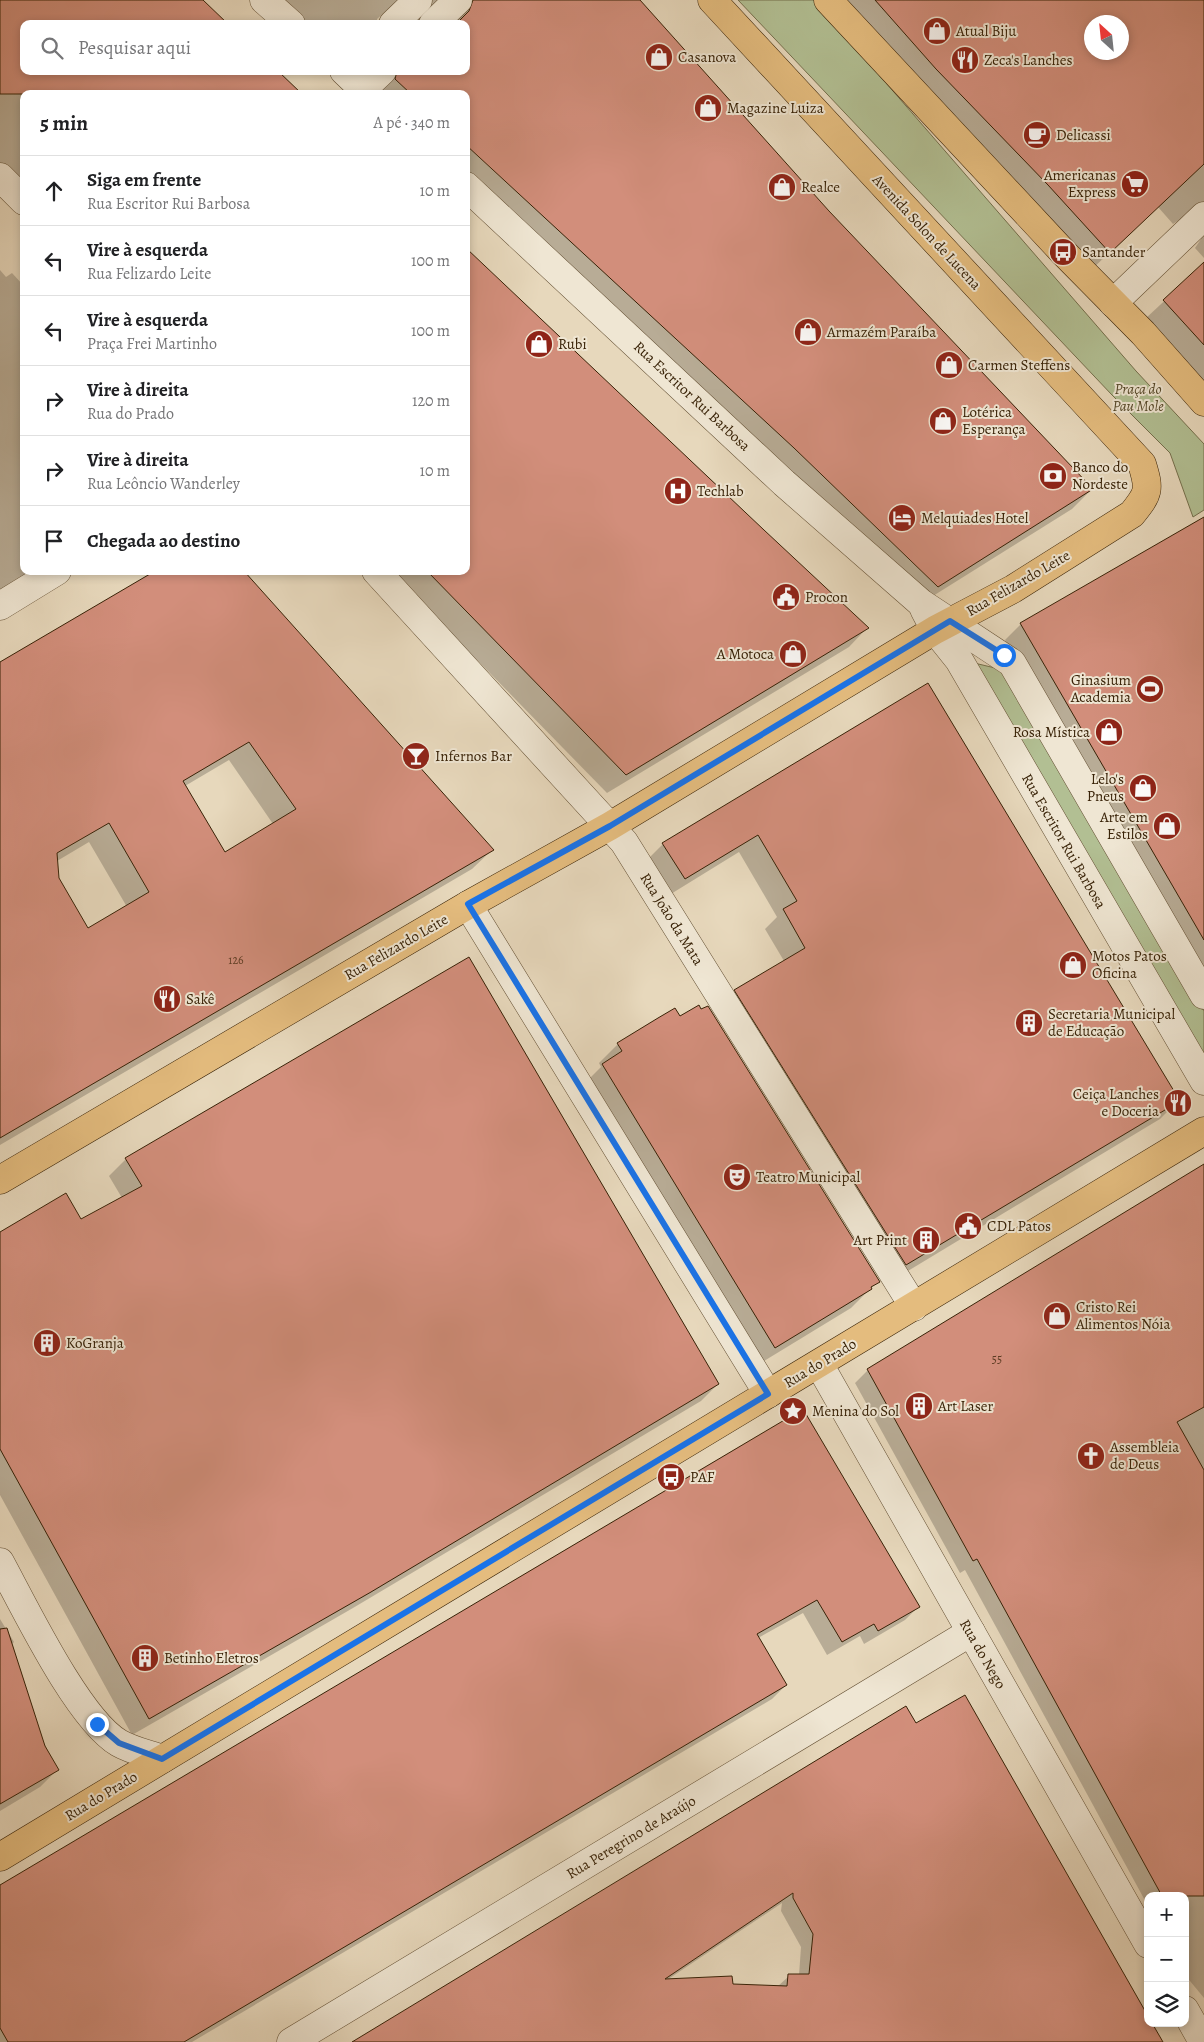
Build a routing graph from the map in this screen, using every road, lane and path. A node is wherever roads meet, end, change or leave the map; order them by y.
1 (264, 0) edge
2 (418, 0) edge
3 (458, 0) edge
4 (712, 0) edge
5 (828, 0) edge
6 (286, 20) edge
7 (397, 20) edge
8 (437, 20) edge
9 (0, 177) edge
10 (470, 190) edge
11 (20, 197) edge
12 (1204, 216) edge
13 (1113, 303) junction
14 (1204, 402) edge
15 (1142, 464) joint
16 (50, 575) edge
17 (380, 575) edge
18 (0, 606) edge
19 (942, 626) junction
20 (610, 826) junction
21 (468, 904) junction
22 (1204, 995) edge
23 (1204, 1081) edge
24 (1204, 1132) edge
25 (0, 1180) edge
26 (914, 1307) junction
27 (819, 1364) junction
28 (768, 1394) junction
29 (0, 1562) edge
30 (972, 1632) junction
31 (162, 1759) junction
32 (0, 1857) edge
33 (1144, 1937) edge
34 (1189, 2017) edge
35 (291, 2042) edge
36 (1204, 2042) edge

1 - 6 street
2 - 7 street
3 - 8 street
4 - 15 main road, Avenida Solon de Lucena
5 - 13 main road
9 - 11 street
10 - 19 street, Rua Escritor Rui Barbosa
12 - 13 street
13 - 14 main road
15 - 19 main road, Rua Felizardo Leite
16 - 18 street
17 - 20 street, Rua João da Mata
19 - 20 main road, Rua Felizardo Leite
19 - 22 street, Rua Escritor Rui Barbosa
19 - 23 street, Rua Escritor Rui Barbosa
20 - 21 main road, Rua Felizardo Leite
20 - 26 street, Rua João da Mata
21 - 25 main road, Rua Felizardo Leite
21 - 28 street
24 - 26 main road, Rua do Prado
26 - 27 main road, Rua do Prado
27 - 28 main road, Rua do Prado
27 - 30 street, Rua do Nego
28 - 31 main road, Rua do Prado
29 - 31 street
30 - 33 street, Rua do Nego
30 - 35 street, Rua Peregrino de Araújo
31 - 32 main road, Rua do Prado
34 - 36 street

